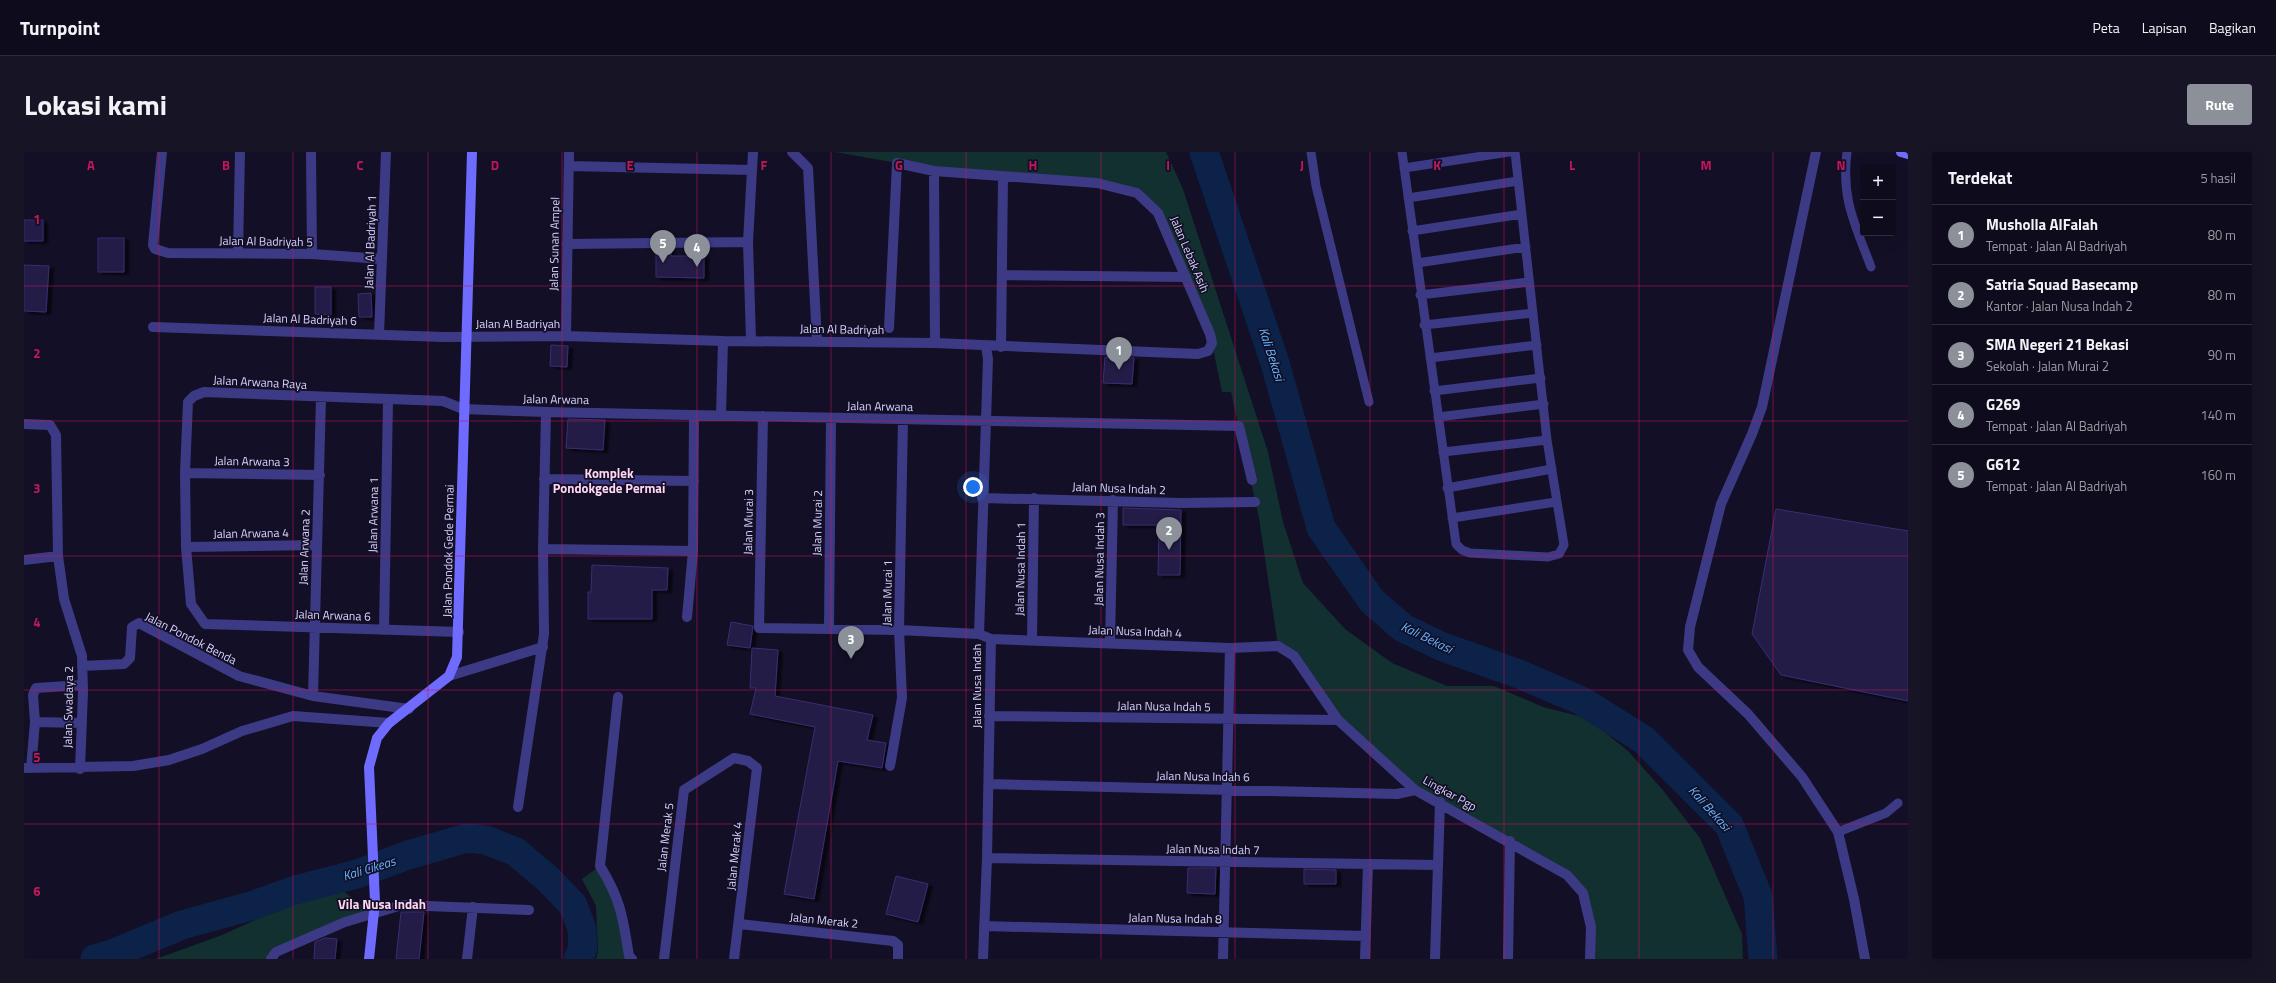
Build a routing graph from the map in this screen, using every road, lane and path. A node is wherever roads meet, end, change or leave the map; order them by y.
1 (162, 152) edge
2 (240, 152) edge
3 (311, 152) edge
4 (386, 152) edge
5 (472, 152) edge
6 (569, 152) edge
7 (752, 152) edge
8 (792, 152) edge
9 (1311, 152) edge
10 (1402, 152) edge
11 (1509, 152) edge
12 (1515, 152) edge
13 (1816, 152) edge
14 (1847, 152) edge
15 (1901, 152) edge
16 (1908, 154) edge
17 (569, 166) junction
18 (1404, 168) junction
19 (752, 170) junction
20 (934, 171) junction
21 (1003, 176) junction
22 (1518, 181) junction
23 (1408, 198) junction
24 (1522, 214) junction
25 (1412, 231) junction
26 (748, 242) junction
27 (567, 244) junction
28 (1526, 247) junction
29 (238, 253) junction
30 (312, 254) junction
31 (382, 259) junction
32 (1417, 263) junction
33 (1871, 267) dead end
34 (1002, 275) junction
35 (1186, 278) junction
36 (1529, 282) junction
37 (1420, 295) junction
38 (1533, 313) junction
39 (1424, 325) junction
40 (153, 327) dead end
41 (889, 328) dead end
42 (379, 334) junction
43 (467, 336) junction
44 (566, 336) junction
45 (751, 340) junction
46 (723, 341) junction
47 (817, 341) junction
48 (935, 343) junction
49 (1212, 343) joint
50 (1537, 345) junction
51 (986, 347) junction
52 (1001, 347) junction
53 (1430, 358) junction
54 (1541, 378) junction
55 (1434, 391) junction
56 (321, 398) junction
57 (388, 400) junction
58 (1369, 402) dead end
59 (1544, 404) junction
60 (463, 409) junction
61 (546, 412) junction
62 (694, 415) junction
63 (721, 415) junction
64 (763, 416) junction
65 (1438, 417) junction
66 (831, 418) junction
67 (903, 419) junction
68 (986, 421) junction
69 (24, 424) edge
70 (1547, 440) junction
71 (1443, 452) junction
72 (1552, 469) junction
73 (185, 473) junction
74 (320, 475) junction
75 (544, 479) junction
76 (1252, 480) dead end
77 (694, 481) junction
78 (1448, 488) junction
79 (982, 498) junction
80 (1034, 498) junction
81 (1113, 500) junction
82 (1255, 502) dead end
83 (1556, 502) junction
84 (1452, 518) junction
85 (317, 545) junction
86 (186, 547) junction
87 (543, 549) junction
88 (693, 552) junction
89 (58, 556) junction
90 (24, 560) edge
91 (687, 617) dead end
92 (205, 624) joint
93 (315, 627) junction
94 (829, 629) junction
95 (384, 630) junction
96 (899, 630) junction
97 (459, 632) junction
98 (978, 634) junction
99 (991, 639) junction
100 (1032, 641) junction
101 (1110, 642) junction
102 (1278, 646) joint
103 (543, 647) junction
104 (1230, 648) junction
105 (82, 666) junction
106 (449, 676) junction
107 (83, 685) junction
108 (313, 696) junction
109 (618, 697) dead end
110 (409, 709) junction
111 (989, 716) junction
112 (1228, 720) junction
113 (1338, 720) junction
114 (35, 722) junction
115 (82, 723) junction
116 (389, 723) junction
117 (748, 761) joint
118 (890, 766) dead end
119 (28, 768) edge
120 (80, 769) junction
121 (988, 784) junction
122 (1225, 789) junction
123 (1415, 790) junction
124 (1440, 802) junction
125 (1898, 803) dead end
126 (518, 807) dead end
127 (1838, 832) junction
128 (1510, 841) junction
129 (987, 858) junction
130 (1225, 862) junction
131 (1368, 864) junction
132 (1438, 866) junction
133 (473, 907) junction
134 (529, 910) dead end
135 (374, 914) junction
136 (740, 924) junction
137 (984, 926) junction
138 (1224, 932) junction
139 (1366, 936) junction
140 (898, 955) edge
141 (631, 958) edge
142 (271, 959) edge
143 (369, 959) edge
144 (467, 959) edge
145 (664, 959) edge
146 (734, 959) edge
147 (983, 959) edge
148 (1223, 959) edge
149 (1365, 959) edge
150 (1435, 959) edge
151 (1508, 959) edge
152 (1590, 959) edge
153 (1865, 959) edge

1 - 29 street, Jalan Al Badriyah 5
2 - 29 street
3 - 30 street
4 - 31 street, Jalan Al Badriyah 1
5 - 43 street, Jalan Pondok Gede Permai
6 - 17 street, Jalan Sunan Ampel
7 - 19 street
8 - 47 street
9 - 58 lane
10 - 18 lane
11 - 18 lane
12 - 22 lane
13 - 127 street
14 - 33 lane
15 - 16 street
17 - 19 street
17 - 27 street, Jalan Sunan Ampel
18 - 23 lane
19 - 26 street
20 - 21 street, Jalan Lebak Asih
20 - 41 street, Jalan Lebak Asih
20 - 48 street
21 - 34 street
21 - 35 street, Jalan Lebak Asih
22 - 23 lane
22 - 24 lane
23 - 25 lane
24 - 25 lane
24 - 28 lane
25 - 32 lane
26 - 27 street
26 - 45 street
27 - 44 street, Jalan Sunan Ampel
28 - 32 lane
28 - 36 lane
29 - 30 street, Jalan Al Badriyah 5
30 - 31 street, Jalan Al Badriyah 5
31 - 42 street, Jalan Al Badriyah 1
32 - 37 lane
34 - 35 street
34 - 52 street
35 - 49 street, Jalan Lebak Asih
36 - 37 lane
36 - 38 lane
37 - 39 lane
38 - 39 lane
38 - 50 lane
39 - 53 lane
40 - 42 street, Jalan Al Badriyah 6
42 - 43 street, Jalan Al Badriyah 6
43 - 44 street, Jalan Al Badriyah
43 - 60 street, Jalan Pondok Gede Permai
44 - 46 street, Jalan Al Badriyah
45 - 46 street, Jalan Al Badriyah
45 - 47 street, Jalan Al Badriyah
46 - 63 street
47 - 48 street, Jalan Al Badriyah
48 - 51 street, Jalan Al Badriyah
49 - 52 street, Jalan Al Badriyah
50 - 53 lane
50 - 54 lane
51 - 52 street, Jalan Al Badriyah
51 - 68 street, Jalan Nusa Indah
53 - 55 lane
54 - 55 lane
54 - 59 lane
55 - 65 lane
56 - 57 street, Jalan Arwana Raya
56 - 73 street, Jalan Arwana Raya
56 - 74 street, Jalan Arwana 2
57 - 60 street, Jalan Arwana Raya
57 - 95 street, Jalan Arwana 1
59 - 65 lane
59 - 70 lane
60 - 61 street, Jalan Arwana
60 - 97 street, Jalan Pondok Gede Permai
61 - 62 street, Jalan Arwana
61 - 75 street
62 - 63 street, Jalan Arwana
62 - 77 street
63 - 64 street, Jalan Arwana
64 - 66 street, Jalan Arwana
64 - 94 street, Jalan Murai 3
65 - 71 lane
66 - 67 street, Jalan Arwana
66 - 94 street, Jalan Murai 2
67 - 68 street, Jalan Arwana
67 - 96 street, Jalan Murai 1
68 - 76 street, Jalan Arwana
68 - 79 street, Jalan Nusa Indah
69 - 89 street
70 - 71 lane
70 - 72 lane
71 - 78 lane
72 - 78 lane
72 - 83 lane
73 - 74 street, Jalan Arwana 3
73 - 86 street, Jalan Arwana Raya
74 - 85 street, Jalan Arwana 2
75 - 77 street
75 - 87 street
77 - 88 street
78 - 84 lane
79 - 80 street, Jalan Nusa Indah 2
79 - 98 street, Jalan Nusa Indah
80 - 81 street, Jalan Nusa Indah 2
80 - 100 street, Jalan Nusa Indah 1
81 - 82 street, Jalan Nusa Indah 2
81 - 101 street, Jalan Nusa Indah 3
83 - 84 lane
83 - 84 lane
85 - 86 street, Jalan Arwana 4
85 - 93 street, Jalan Arwana 2
86 - 92 street, Jalan Arwana Raya
87 - 88 street
87 - 103 street
88 - 91 street
89 - 90 street
89 - 105 street, Jalan Swadaya 2
92 - 93 street, Jalan Arwana 6
93 - 95 street, Jalan Arwana 6
93 - 108 street, Jalan Arwana 2
94 - 96 street
95 - 97 street, Jalan Arwana 6
96 - 98 street
96 - 118 street, Jalan Murai 1
97 - 106 street, Jalan Pondok Gede Permai
98 - 99 street, Jalan Nusa Indah
99 - 100 street, Jalan Nusa Indah 4
99 - 111 street, Jalan Nusa Indah
100 - 101 street, Jalan Nusa Indah 4
101 - 104 street, Jalan Nusa Indah 4
102 - 104 street, Jalan Nusa Indah 4
102 - 113 street, Lingkar Pgp
103 - 106 street
103 - 126 street
104 - 112 street
105 - 107 street, Jalan Swadaya 2
105 - 108 street, Jalan Pondok Benda
106 - 110 street, Jalan Pondok Gede Permai
107 - 114 street
107 - 115 street, Jalan Swadaya 2
108 - 110 street
109 - 141 street
110 - 116 street, Jalan Pondok Gede Permai
111 - 112 street, Jalan Nusa Indah 5
111 - 121 street, Jalan Nusa Indah
112 - 113 street, Jalan Nusa Indah 5
112 - 122 street
113 - 123 street, Lingkar Pgp
114 - 115 street
114 - 119 street
115 - 120 street, Jalan Swadaya 2
116 - 120 street
116 - 135 street, Jalan Pondok Gede Permai
117 - 136 street, Jalan Merak 4
117 - 145 street, Jalan Merak 5
119 - 120 street
121 - 122 street, Jalan Nusa Indah 6
121 - 129 street, Jalan Nusa Indah
122 - 123 street, Jalan Nusa Indah 6
122 - 130 street
123 - 124 street, Lingkar Pgp
124 - 128 street, Lingkar Pgp
124 - 132 street
125 - 127 lane
127 - 153 street
128 - 151 street
128 - 152 street, Lingkar Pgp
129 - 130 street, Jalan Nusa Indah 7
129 - 137 street, Jalan Nusa Indah
130 - 131 street, Jalan Nusa Indah 7
130 - 138 street
131 - 132 street, Jalan Nusa Indah 7
131 - 139 street
132 - 150 street
133 - 134 street
133 - 135 street
133 - 144 street
135 - 142 street
135 - 143 street, Jalan Pondok Gede Permai
136 - 140 street, Jalan Merak 2
136 - 146 street, Jalan Merak 4
137 - 138 street, Jalan Nusa Indah 8
137 - 147 street, Jalan Nusa Indah
138 - 139 street, Jalan Nusa Indah 8
138 - 148 street
139 - 149 street

